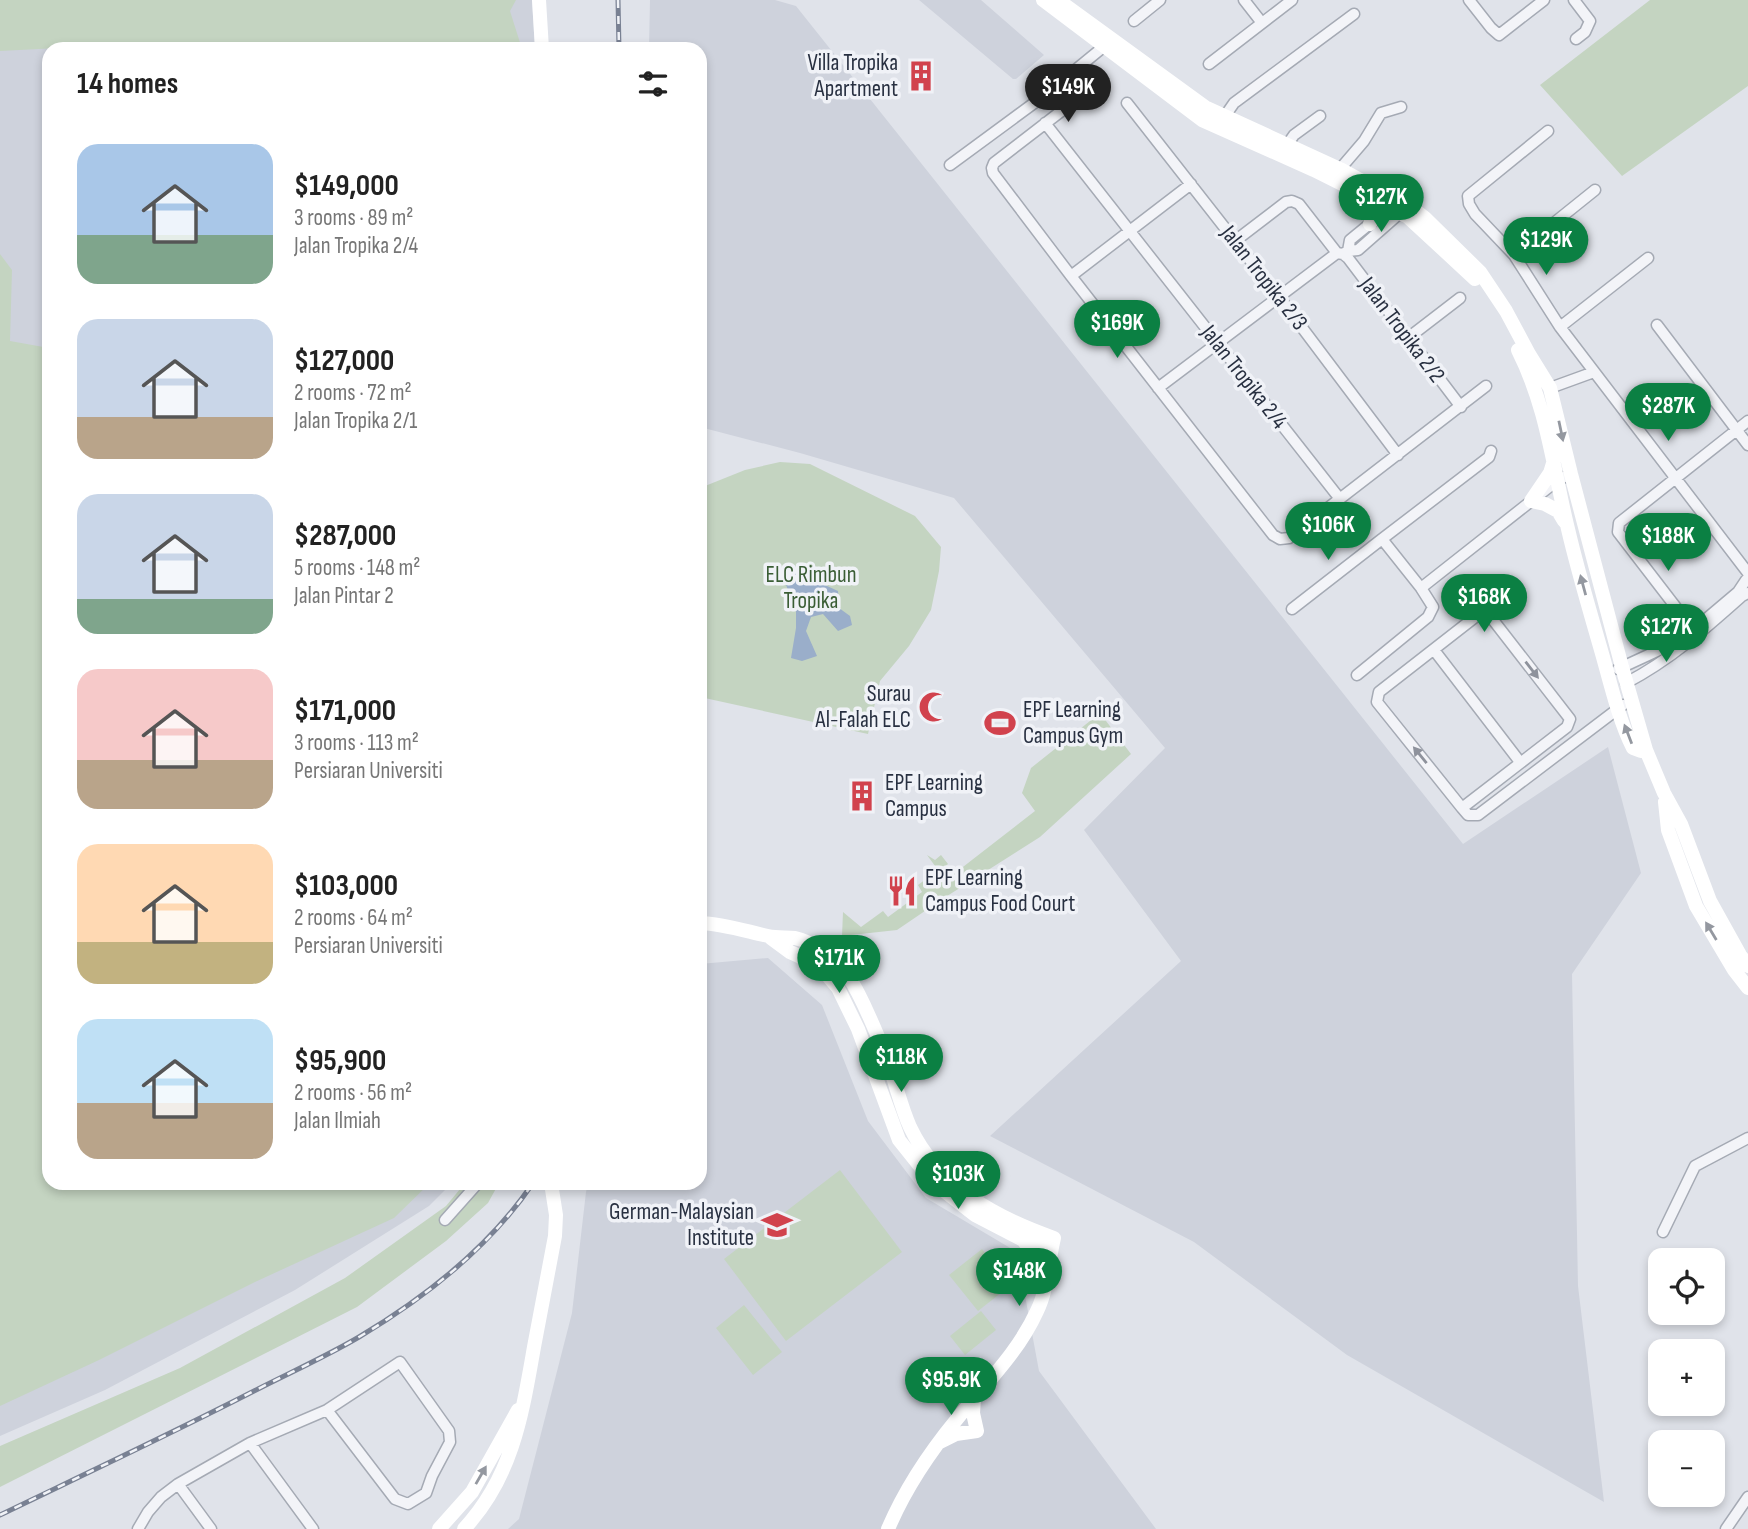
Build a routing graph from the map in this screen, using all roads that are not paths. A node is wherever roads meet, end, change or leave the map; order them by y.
1 (539, 0) edge
2 (1043, 0) edge
3 (1058, 0) edge
4 (1160, 0) edge
5 (1244, 0) edge
6 (1292, 0) edge
7 (1469, 0) edge
8 (1544, 0) edge
9 (1574, 0) edge
10 (1354, 14) dead end
11 (1134, 20) dead end
12 (1262, 23) junction
13 (1576, 39) dead end
14 (542, 42) edge
15 (1109, 43) junction
16 (1209, 64) dead end
17 (1077, 99) dead end
18 (1127, 103) dead end
19 (1401, 107) dead end
20 (1225, 116) junction
21 (1320, 116) dead end
22 (1045, 123) junction
23 (1548, 131) dead end
24 (1286, 151) junction
25 (950, 165) dead end
26 (1340, 169) junction
27 (1191, 184) junction
28 (1595, 190) dead end
29 (1397, 206) junction
30 (1370, 224) junction
31 (1130, 231) junction
32 (1235, 241) junction
33 (1343, 253) junction
34 (1514, 255) junction
35 (1648, 258) dead end
36 (1071, 276) junction
37 (1279, 297) junction
38 (1460, 298) dead end
39 (1657, 324) dead end
40 (1560, 327) junction
41 (1408, 338) junction
42 (1217, 343) junction
43 (1594, 372) junction
44 (1486, 386) dead end
45 (1158, 387) junction
46 (1550, 388) junction
47 (1461, 407) junction
48 (1748, 421) edge
49 (1737, 430) junction
50 (1748, 445) edge
51 (1491, 451) dead end
52 (1398, 455) junction
53 (1554, 460) junction
54 (1564, 477) junction
55 (1675, 477) junction
56 (1340, 499) junction
57 (1531, 501) junction
58 (1568, 528) junction
59 (1385, 537) junction
60 (1748, 582) edge
61 (1421, 588) junction
62 (1292, 609) dead end
63 (1695, 633) junction
64 (1434, 650) junction
65 (1622, 667) junction
66 (1357, 675) dead end
67 (1608, 675) junction
68 (1626, 682) junction
69 (1625, 704) junction
70 (1520, 762) junction
71 (1664, 793) junction
72 (1462, 808) junction
73 (707, 924) edge
74 (770, 937) junction
75 (1748, 966) edge
76 (1748, 988) edge
77 (1748, 1138) edge
78 (472, 1190) edge
79 (552, 1190) edge
80 (444, 1220) dead end
81 (1662, 1232) dead end
82 (1023, 1240) junction
83 (1052, 1244) junction
84 (1046, 1280) junction
85 (526, 1396) junction
86 (974, 1399) junction
87 (327, 1410) junction
88 (250, 1443) junction
89 (938, 1443) junction
90 (178, 1484) junction
91 (1748, 1497) edge
92 (138, 1529) edge
93 (211, 1529) edge
94 (313, 1529) edge
95 (439, 1529) edge
96 (464, 1529) edge
97 (888, 1529) edge
98 (1726, 1529) edge

1 - 14 street
2 - 15 street
3 - 15 street
4 - 11 street
5 - 12 street
6 - 12 street
7 - 8 street
9 - 13 street
10 - 20 street
12 - 16 street
15 - 20 street
15 - 24 street
15 - 25 street
17 - 22 street
18 - 27 street, Jalan Tropika 2/3
19 - 26 street
20 - 24 street
21 - 24 street
22 - 31 street, Jalan Tropika 2/4
22 - 36 street
23 - 34 street
24 - 26 street
24 - 29 street
24 - 30 street
26 - 29 street
27 - 31 street
27 - 32 street, Jalan Tropika 2/3
28 - 34 street
29 - 30 street
29 - 33 street
29 - 46 street
29 - 53 street
30 - 33 street
31 - 36 street
31 - 42 street, Jalan Tropika 2/4
32 - 33 street, Jalan Tropika 2/2
32 - 37 street, Jalan Tropika 2/3
33 - 37 street
33 - 41 street, Jalan Tropika 2/2
34 - 40 street
35 - 40 street
36 - 45 street
37 - 42 street
37 - 52 street, Jalan Tropika 2/3
38 - 41 street
39 - 49 street
40 - 43 street
41 - 47 street, Jalan Tropika 2/2
42 - 45 street
42 - 56 street, Jalan Tropika 2/4
43 - 46 street
43 - 55 street
44 - 47 street
45 - 56 street
46 -> 54 street
47 - 52 street
48 - 49 street
49 - 50 street
49 - 55 street
51 - 59 street
52 - 56 street
53 - 54 street
53 - 57 street
54 - 57 street
54 - 58 street
54 - 65 street
55 - 60 street
55 - 63 street
57 - 58 street
57 - 61 street
67 -> 58 street
59 - 61 street
59 - 62 street
60 - 63 street
61 - 66 street
63 - 65 street
63 - 68 street
64 - 70 street
64 -> 70 street
72 -> 64 street
65 - 67 street
65 - 68 street
67 - 69 street
68 - 69 street
69 - 71 street
69 - 72 street
70 - 72 street
71 - 75 street
76 -> 71 street
73 - 74 street
74 - 82 street
74 - 83 street
77 - 81 street
78 - 80 street
79 - 85 street
82 - 83 street
82 - 84 street
83 - 84 street
84 - 86 street
95 -> 85 street
85 - 96 street
86 - 89 street
86 - 89 street
87 - 87 street
87 - 88 street
88 - 90 street
88 - 94 street
89 - 97 street
90 - 92 street
90 - 93 street
91 - 98 street

